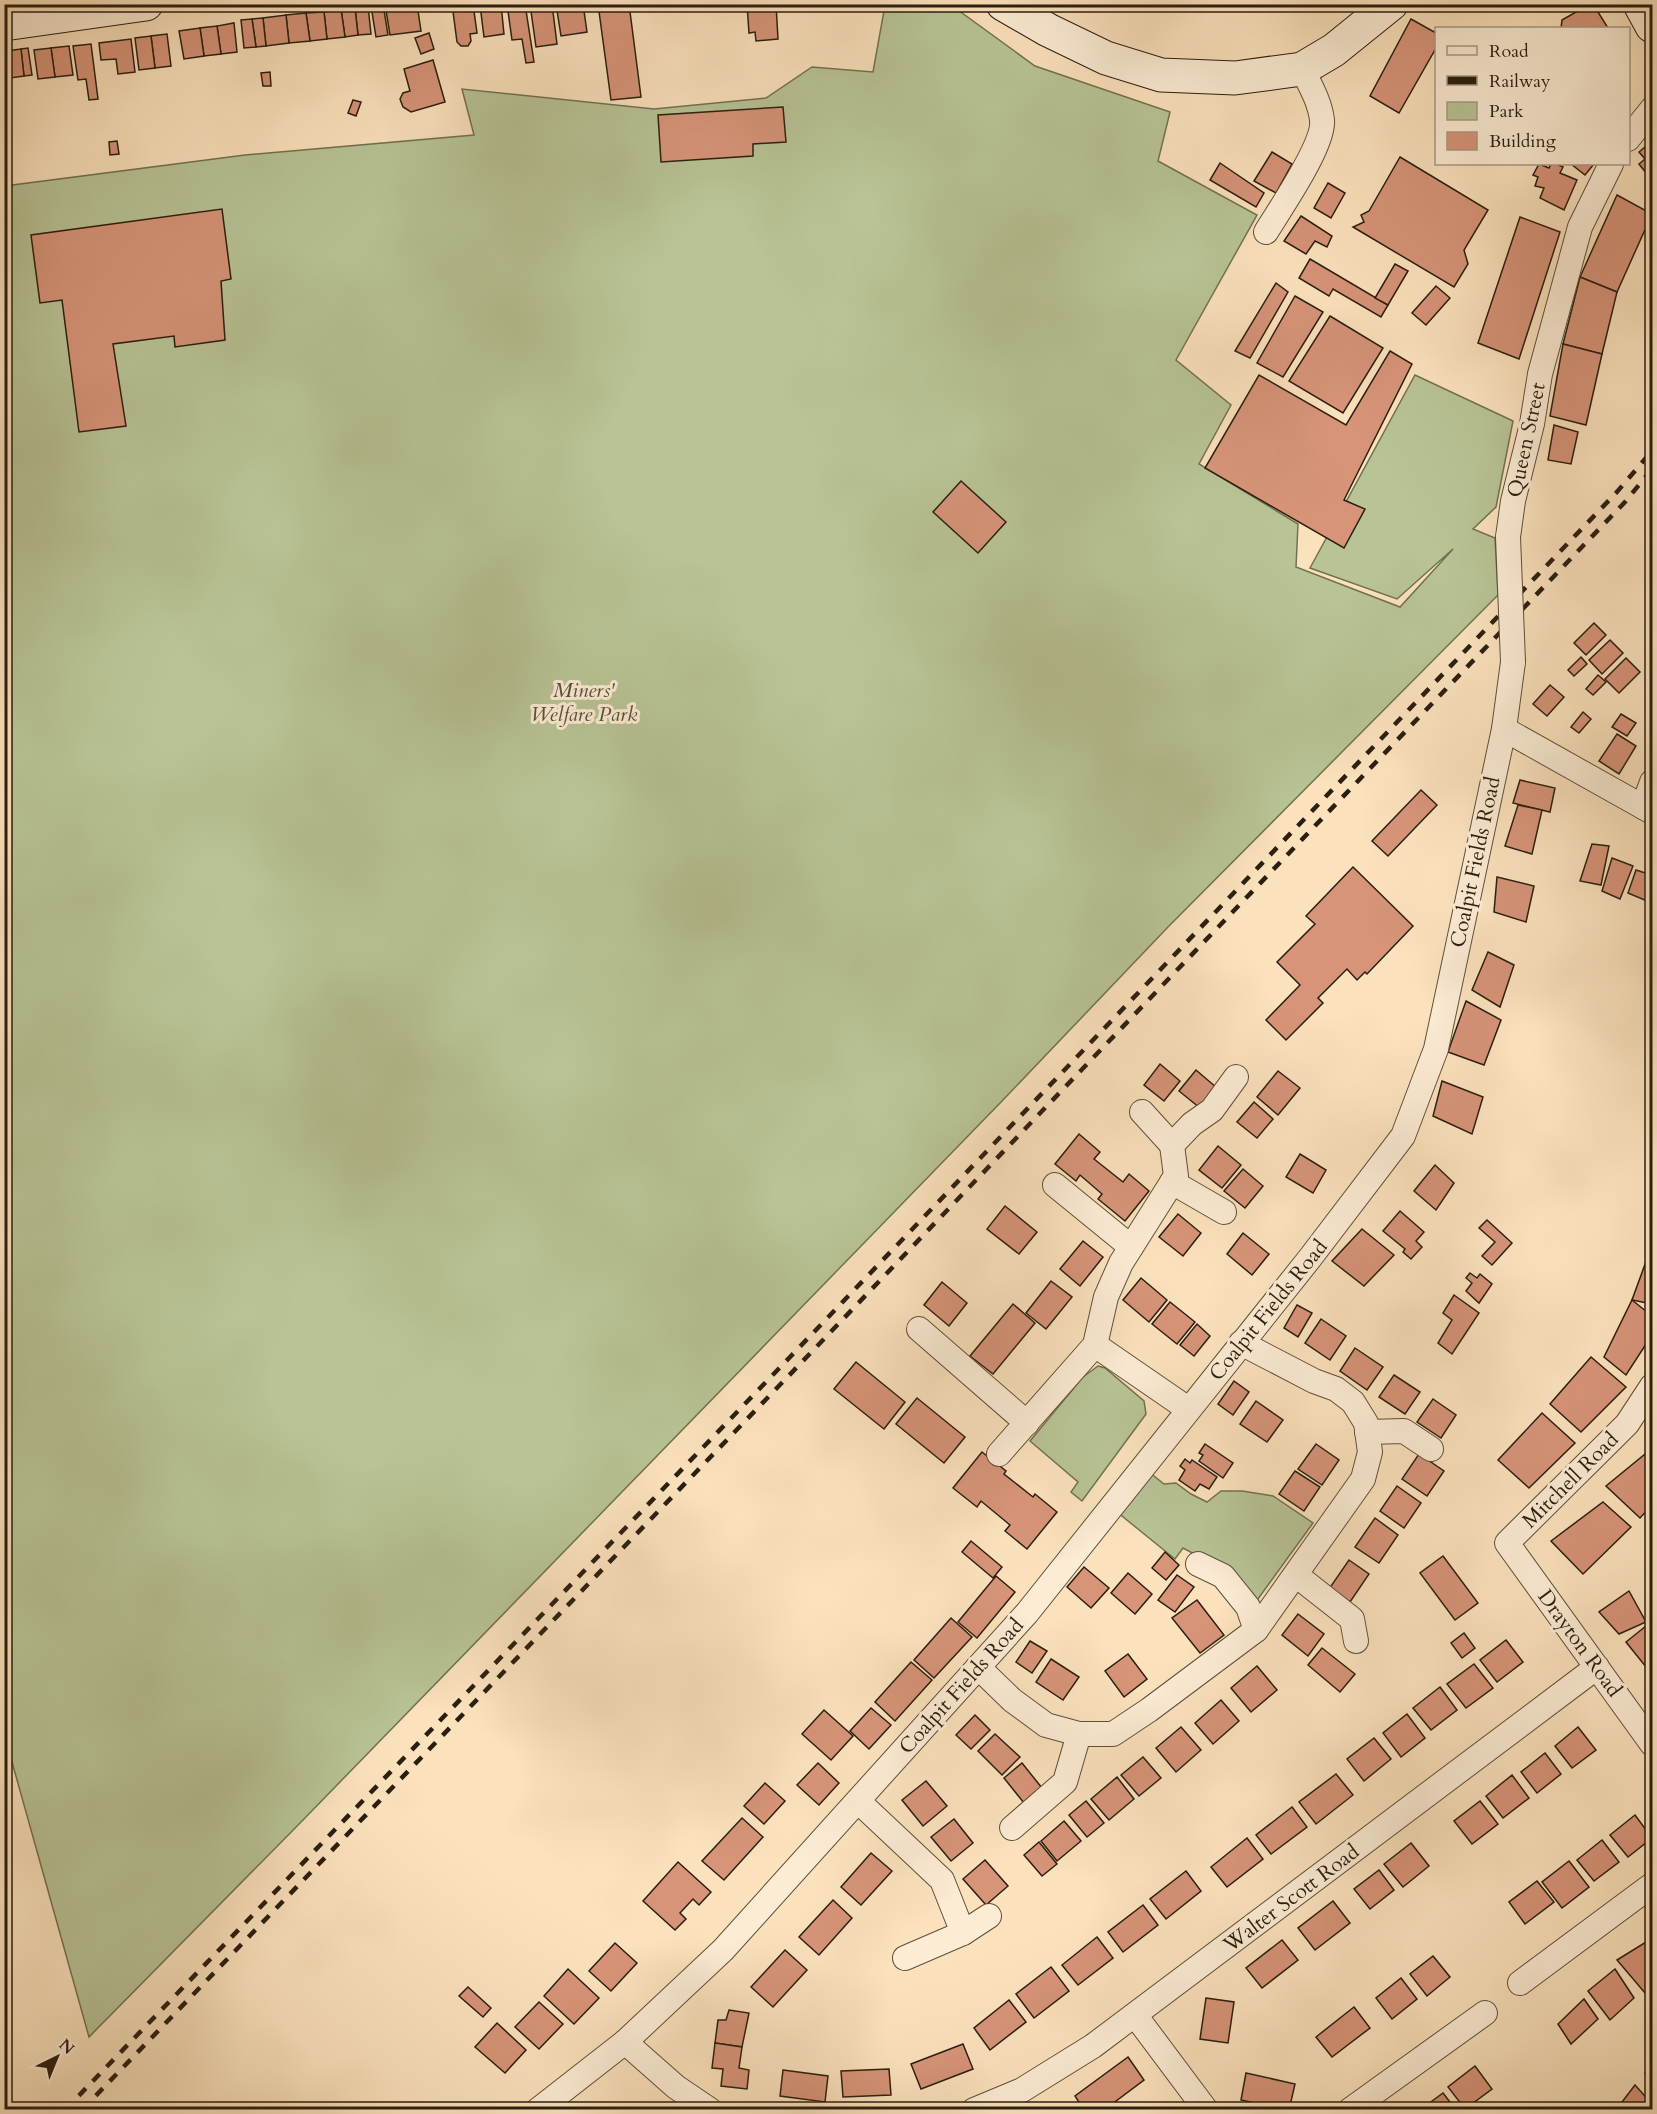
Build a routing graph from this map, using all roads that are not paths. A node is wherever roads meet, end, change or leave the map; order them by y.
1 (146, 4) edge
2 (1003, 4) edge
3 (1391, 4) edge
4 (14, 16) edge
5 (1302, 69) junction
6 (1653, 109) edge
7 (1630, 138) edge
8 (1611, 165) edge
9 (1266, 232) dead end
10 (1504, 729) junction
11 (1653, 782) edge
12 (1648, 809) edge
13 (1236, 1077) dead end
14 (1142, 1112) dead end
15 (1172, 1144) junction
16 (1172, 1182) junction
17 (1055, 1185) dead end
18 (1224, 1212) dead end
19 (1131, 1247) junction
20 (920, 1329) dead end
21 (1241, 1343) junction
22 (1095, 1345) junction
23 (1653, 1386) edge
24 (1188, 1409) junction
25 (1027, 1423) junction
26 (1367, 1432) junction
27 (1431, 1449) dead end
28 (999, 1454) dead end
29 (1507, 1543) joint
30 (1198, 1564) dead end
31 (1296, 1575) junction
32 (1256, 1630) junction
33 (1356, 1641) dead end
34 (1597, 1667) junction
35 (978, 1668) junction
36 (1079, 1734) junction
37 (1653, 1744) edge
38 (858, 1801) junction
39 (1012, 1828) dead end
40 (1653, 1885) edge
41 (989, 1916) dead end
42 (963, 1933) junction
43 (905, 1959) dead end
44 (1520, 1983) dead end
45 (1485, 2013) dead end
46 (1135, 2015) junction
47 (625, 2042) junction
48 (537, 2109) edge
49 (710, 2109) edge
50 (974, 2109) edge
51 (1206, 2109) edge
52 (1350, 2109) edge

1 - 4 main road
2 - 5 main road
3 - 5 main road
5 - 9 street
6 - 7 street
8 - 10 street, Queen Street, bridge
10 - 12 street
10 - 21 street, Coalpit Fields Road
11 - 12 street
13 - 15 street
14 - 15 street
15 - 16 street
16 - 18 street
16 - 19 street
17 - 19 street
19 - 22 street
20 - 25 street
21 - 24 street, Coalpit Fields Road
21 - 26 street
22 - 24 street
22 - 25 street
23 - 29 street, Mitchell Road
24 - 35 street, Coalpit Fields Road
25 - 28 street
26 - 27 street
26 - 31 street
29 - 34 street, Drayton Road
30 - 32 street
31 - 32 street
31 - 33 street
32 - 36 street
34 - 37 street, Drayton Road
34 - 46 street, Walter Scott Road
35 - 36 street
35 - 38 street, Coalpit Fields Road
36 - 39 street
38 - 42 street
38 - 47 street, Coalpit Fields Road
40 - 44 street
41 - 42 street
42 - 43 street
45 - 52 street
46 - 50 street, Walter Scott Road
46 - 51 street
47 - 48 street, Coalpit Fields Road
47 - 49 street

